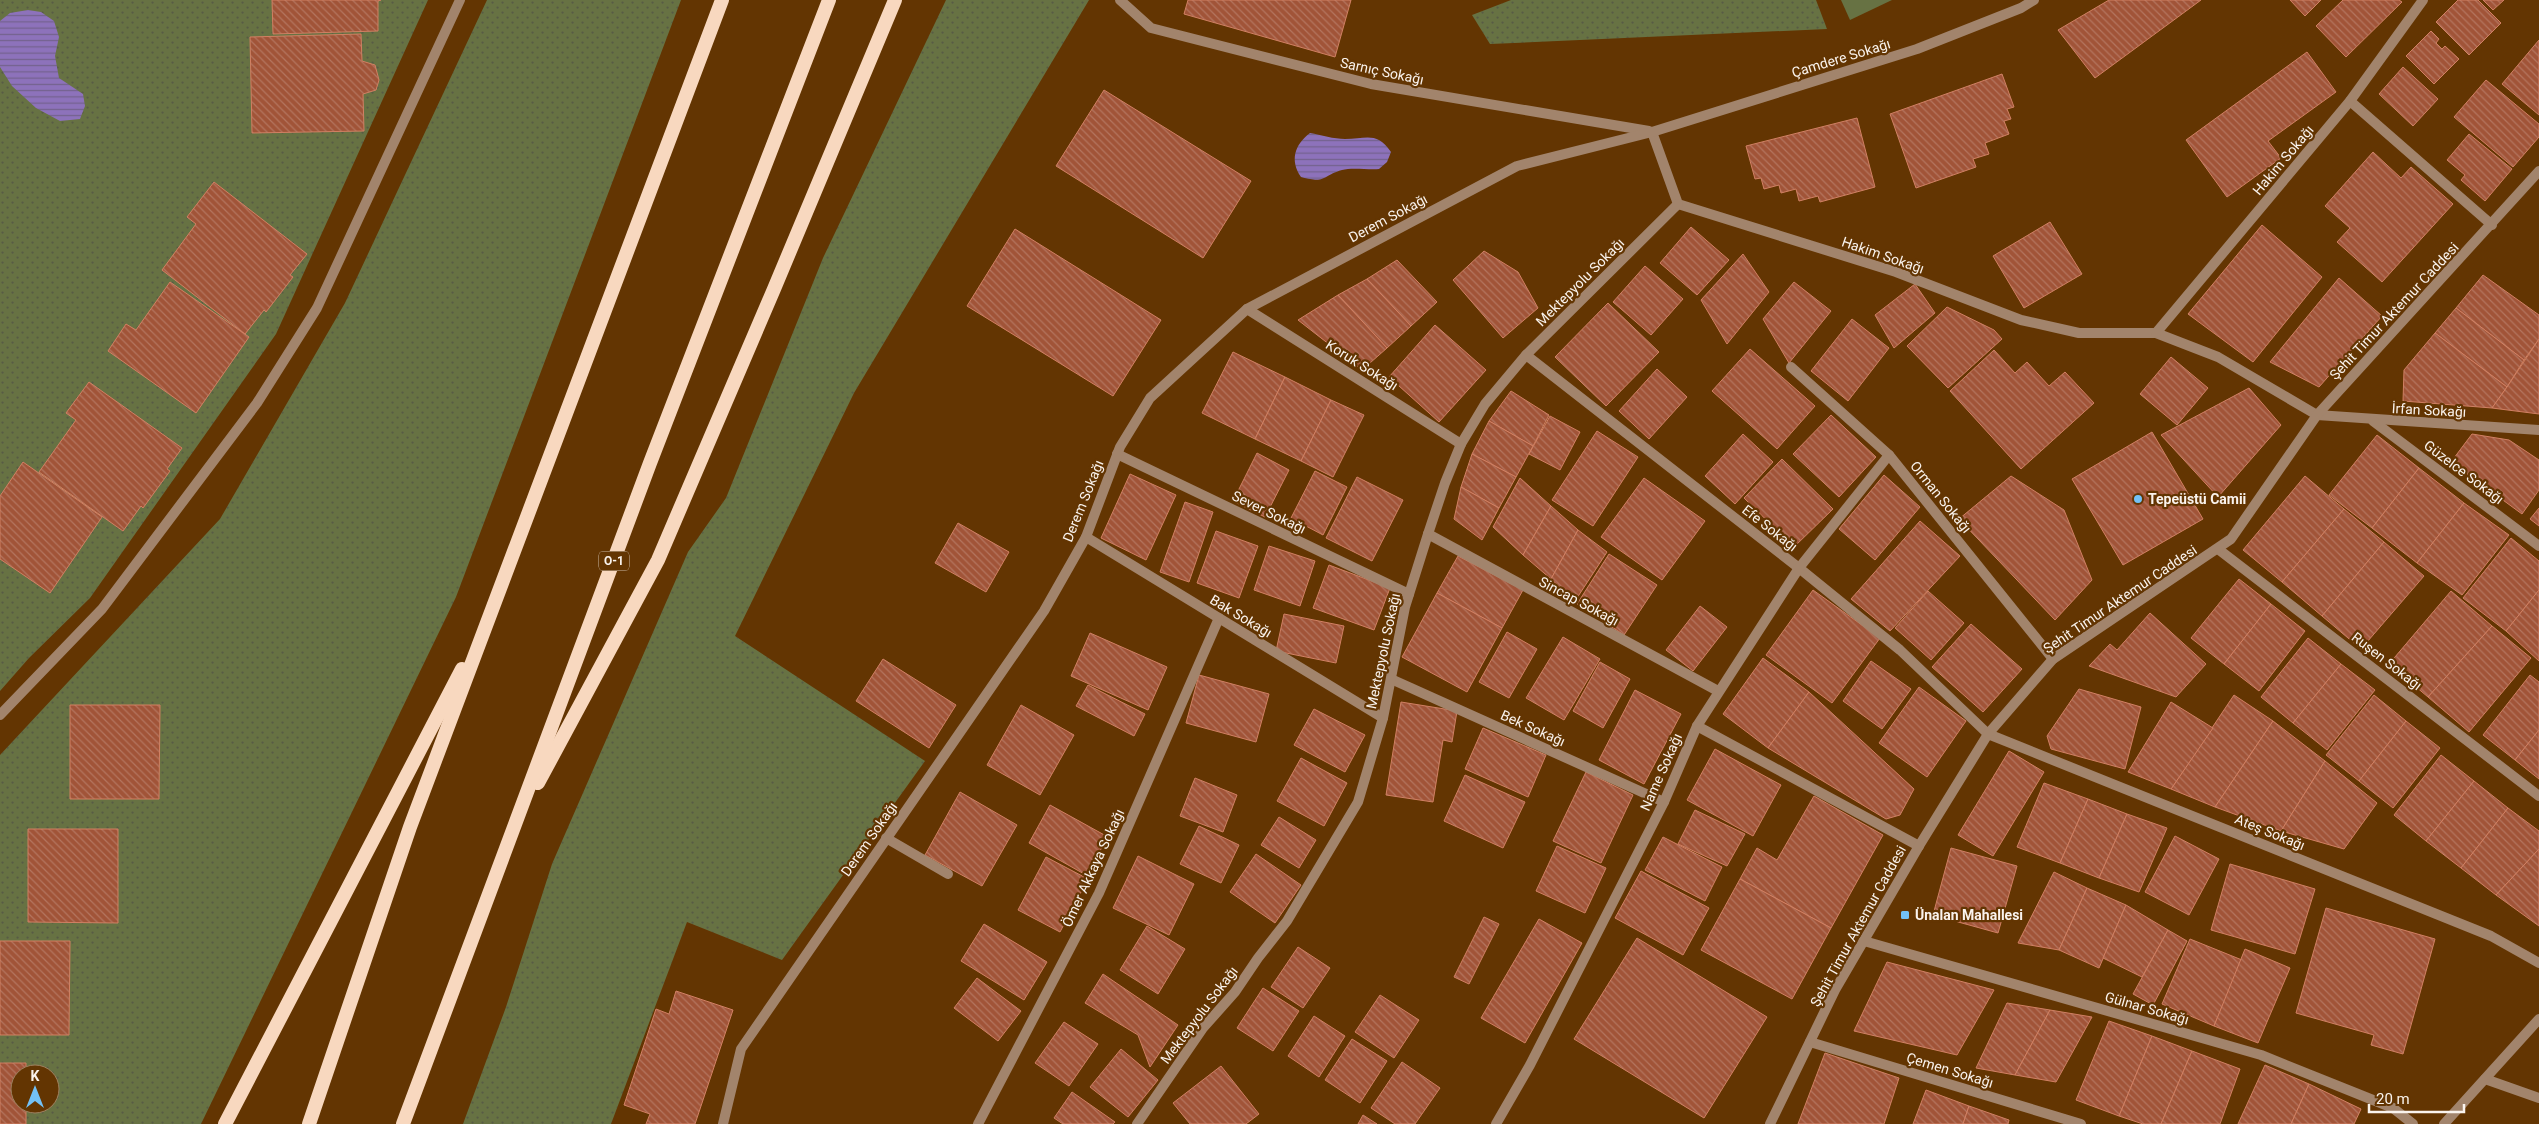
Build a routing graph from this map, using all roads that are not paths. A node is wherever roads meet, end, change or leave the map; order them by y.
1 (460, 0) edge
2 (722, 0) edge
3 (828, 0) edge
4 (895, 0) edge
5 (899, 0) edge
6 (1120, 0) edge
7 (2034, 0) edge
8 (2423, 0) edge
9 (878, 40) junction
10 (2350, 101) junction
11 (1652, 132) junction
12 (2539, 171) edge
13 (1678, 204) junction
14 (2492, 225) junction
15 (1247, 309) junction
16 (2156, 332) junction
17 (1526, 355) junction
18 (1791, 367) dead end
19 (2317, 415) junction
20 (2373, 421) junction
21 (2539, 430) edge
22 (1461, 444) junction
23 (1117, 454) junction
24 (1889, 455) junction
25 (1428, 534) junction
26 (1086, 537) junction
27 (2539, 546) edge
28 (2218, 549) junction
29 (1799, 568) junction
30 (1409, 594) junction
31 (491, 613) junction
32 (1218, 618) junction
33 (2053, 659) junction
34 (1390, 679) junction
35 (1718, 691) junction
36 (0, 715) edge
37 (1382, 718) junction
38 (1697, 726) junction
39 (1988, 734) junction
40 (2539, 796) edge
41 (1664, 802) junction
42 (511, 833) junction
43 (886, 838) junction
44 (1919, 846) junction
45 (948, 874) dead end
46 (1864, 941) junction
47 (2539, 963) edge
48 (2539, 1019) edge
49 (1810, 1042) junction
50 (2485, 1079) junction
51 (2539, 1098) edge
52 (224, 1124) edge
53 (309, 1124) edge
54 (404, 1124) edge
55 (723, 1124) edge
56 (978, 1124) edge
57 (1137, 1124) edge
58 (1496, 1124) edge
59 (1770, 1124) edge
60 (2081, 1124) edge
61 (2413, 1124) edge
62 (2444, 1124) edge

1 - 36 street
2 - 31 highway
3 - 42 highway, O-1
4 - 9 highway
5 - 9 highway
6 - 11 street, Sarnıç Sokağı
7 - 11 street, Çamdere Sokağı
8 - 10 street, Hakim Sokağı
9 - 42 highway
10 - 14 street
10 - 16 street, Hakim Sokağı
11 - 13 street
11 - 15 street, Derem Sokağı
12 - 14 street, Şehit Timur Aktemur Caddesi
13 - 16 street, Hakim Sokağı
13 - 17 street, Mektepyolu Sokağı
14 - 19 street, Şehit Timur Aktemur Caddesi
15 - 22 street, Koruk Sokağı
15 - 23 street, Derem Sokağı
16 - 19 street, Hakim Sokağı
17 - 22 street, Mektepyolu Sokağı
17 - 29 street, Efe Sokağı
18 - 24 street, Orman Sokağı
19 - 20 street, İrfan Sokağı
19 - 28 street, Şehit Timur Aktemur Caddesi
20 - 21 street, İrfan Sokağı
20 - 27 street, Güzelce Sokağı
22 - 25 street, Mektepyolu Sokağı
23 - 26 street, Derem Sokağı
23 - 30 street, Sever Sokağı
24 - 29 street, Name Sokağı
24 - 33 street, Orman Sokağı
25 - 30 street, Mektepyolu Sokağı
25 - 35 street, Sincap Sokağı
26 - 32 street, Bak Sokağı
26 - 43 street, Derem Sokağı
28 - 33 street, Şehit Timur Aktemur Caddesi
28 - 40 street, Ruşen Sokağı
29 - 35 street, Name Sokağı
29 - 39 street, Efe Sokağı
30 - 34 street, Mektepyolu Sokağı
31 - 52 highway
31 - 53 highway
32 - 37 street, Bak Sokağı
32 - 56 street, Ömer Akkaya Sokağı
33 - 39 street, Şehit Timur Aktemur Caddesi
34 - 37 street, Mektepyolu Sokağı
34 - 41 street, Bek Sokağı
35 - 38 street, Name Sokağı
37 - 57 street, Mektepyolu Sokağı
38 - 41 street, Name Sokağı
38 - 44 street
39 - 44 street, Şehit Timur Aktemur Caddesi
39 - 47 street, Ateş Sokağı
41 - 58 street, Name Sokağı
42 - 54 highway, O-1
43 - 45 street
43 - 55 street, Derem Sokağı
44 - 46 street, Şehit Timur Aktemur Caddesi
46 - 49 street, Şehit Timur Aktemur Caddesi
46 - 61 street, Gülnar Sokağı
48 - 50 street
49 - 59 street, Şehit Timur Aktemur Caddesi
49 - 60 street, Çemen Sokağı
50 - 51 street
50 - 62 street

